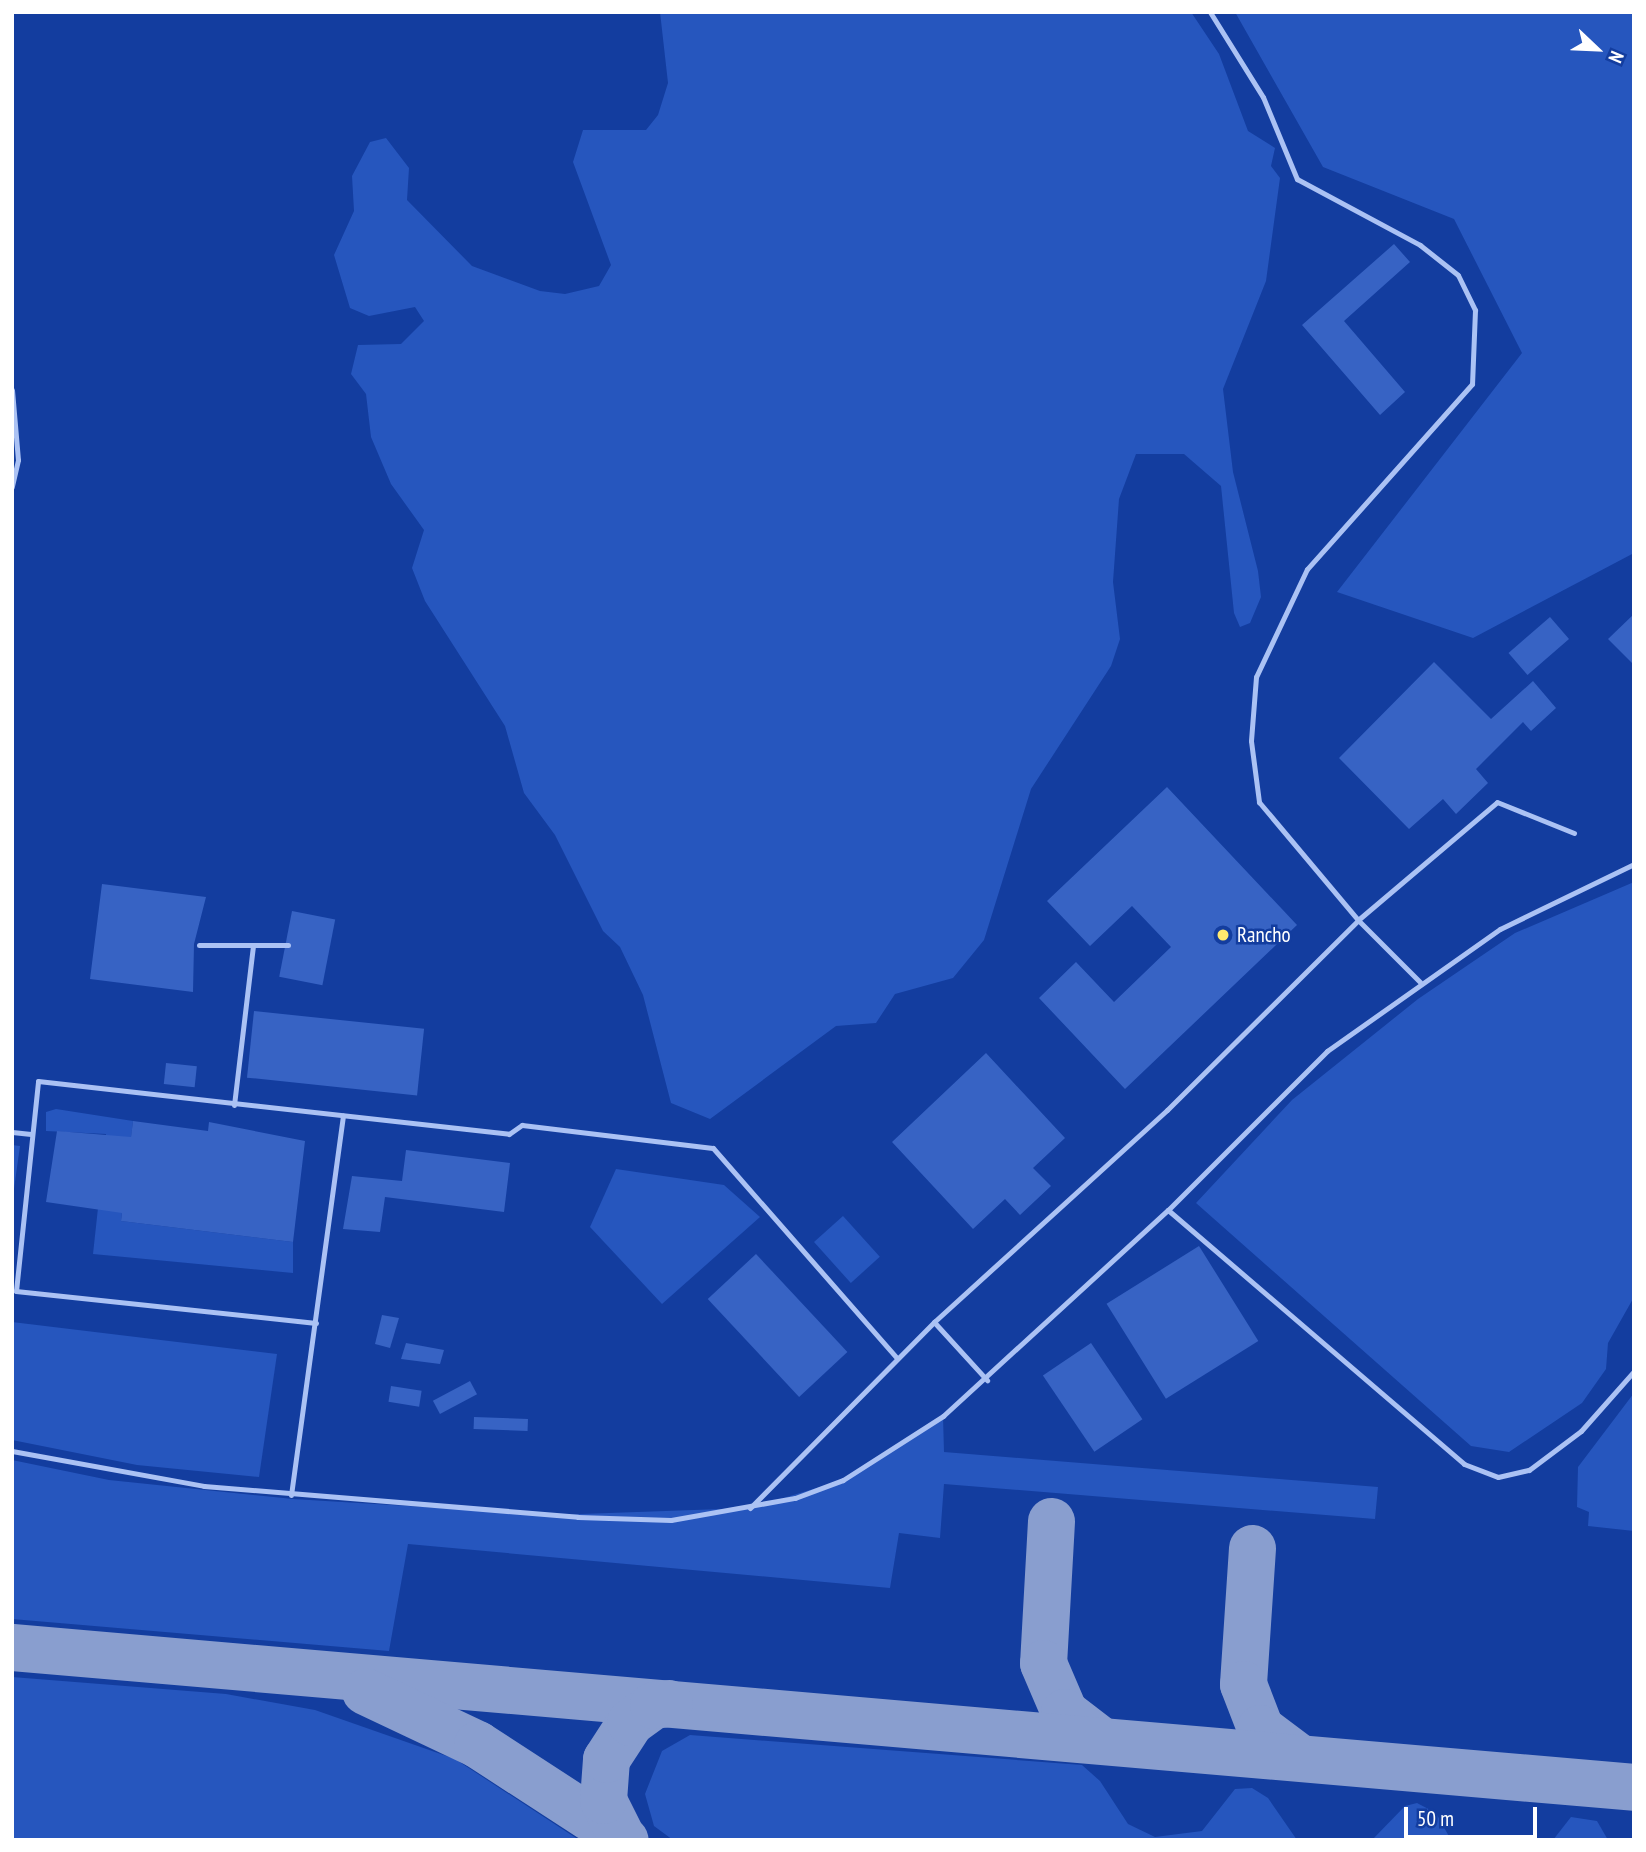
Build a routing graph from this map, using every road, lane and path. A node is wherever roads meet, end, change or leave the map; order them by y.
1 (1210, 12) edge
2 (12, 390) edge
3 (12, 487) edge
4 (1574, 833) dead end
5 (1634, 864) edge
6 (1358, 920) junction
7 (199, 945) dead end
8 (253, 945) junction
9 (288, 945) dead end
10 (1420, 982) junction
11 (234, 1105) junction
12 (343, 1116) junction
13 (12, 1132) edge
14 (31, 1133) junction
15 (1168, 1210) junction
16 (934, 1322) junction
17 (316, 1323) junction
18 (897, 1358) junction
19 (1634, 1371) edge
20 (986, 1380) junction
21 (12, 1451) edge
22 (291, 1495) junction
23 (750, 1508) junction

1 - 6 lane
2 - 3 lane
4 - 6 lane
5 - 10 lane
6 - 10 lane
6 - 16 lane
7 - 8 lane
8 - 9 lane
8 - 11 lane
10 - 15 lane
11 - 12 lane
11 - 14 lane
12 - 17 lane
12 - 18 lane
13 - 14 lane
14 - 17 lane
15 - 19 lane
15 - 20 lane
16 - 18 lane
16 - 20 lane
17 - 22 lane
18 - 23 lane
20 - 23 lane
21 - 22 lane
22 - 23 lane

